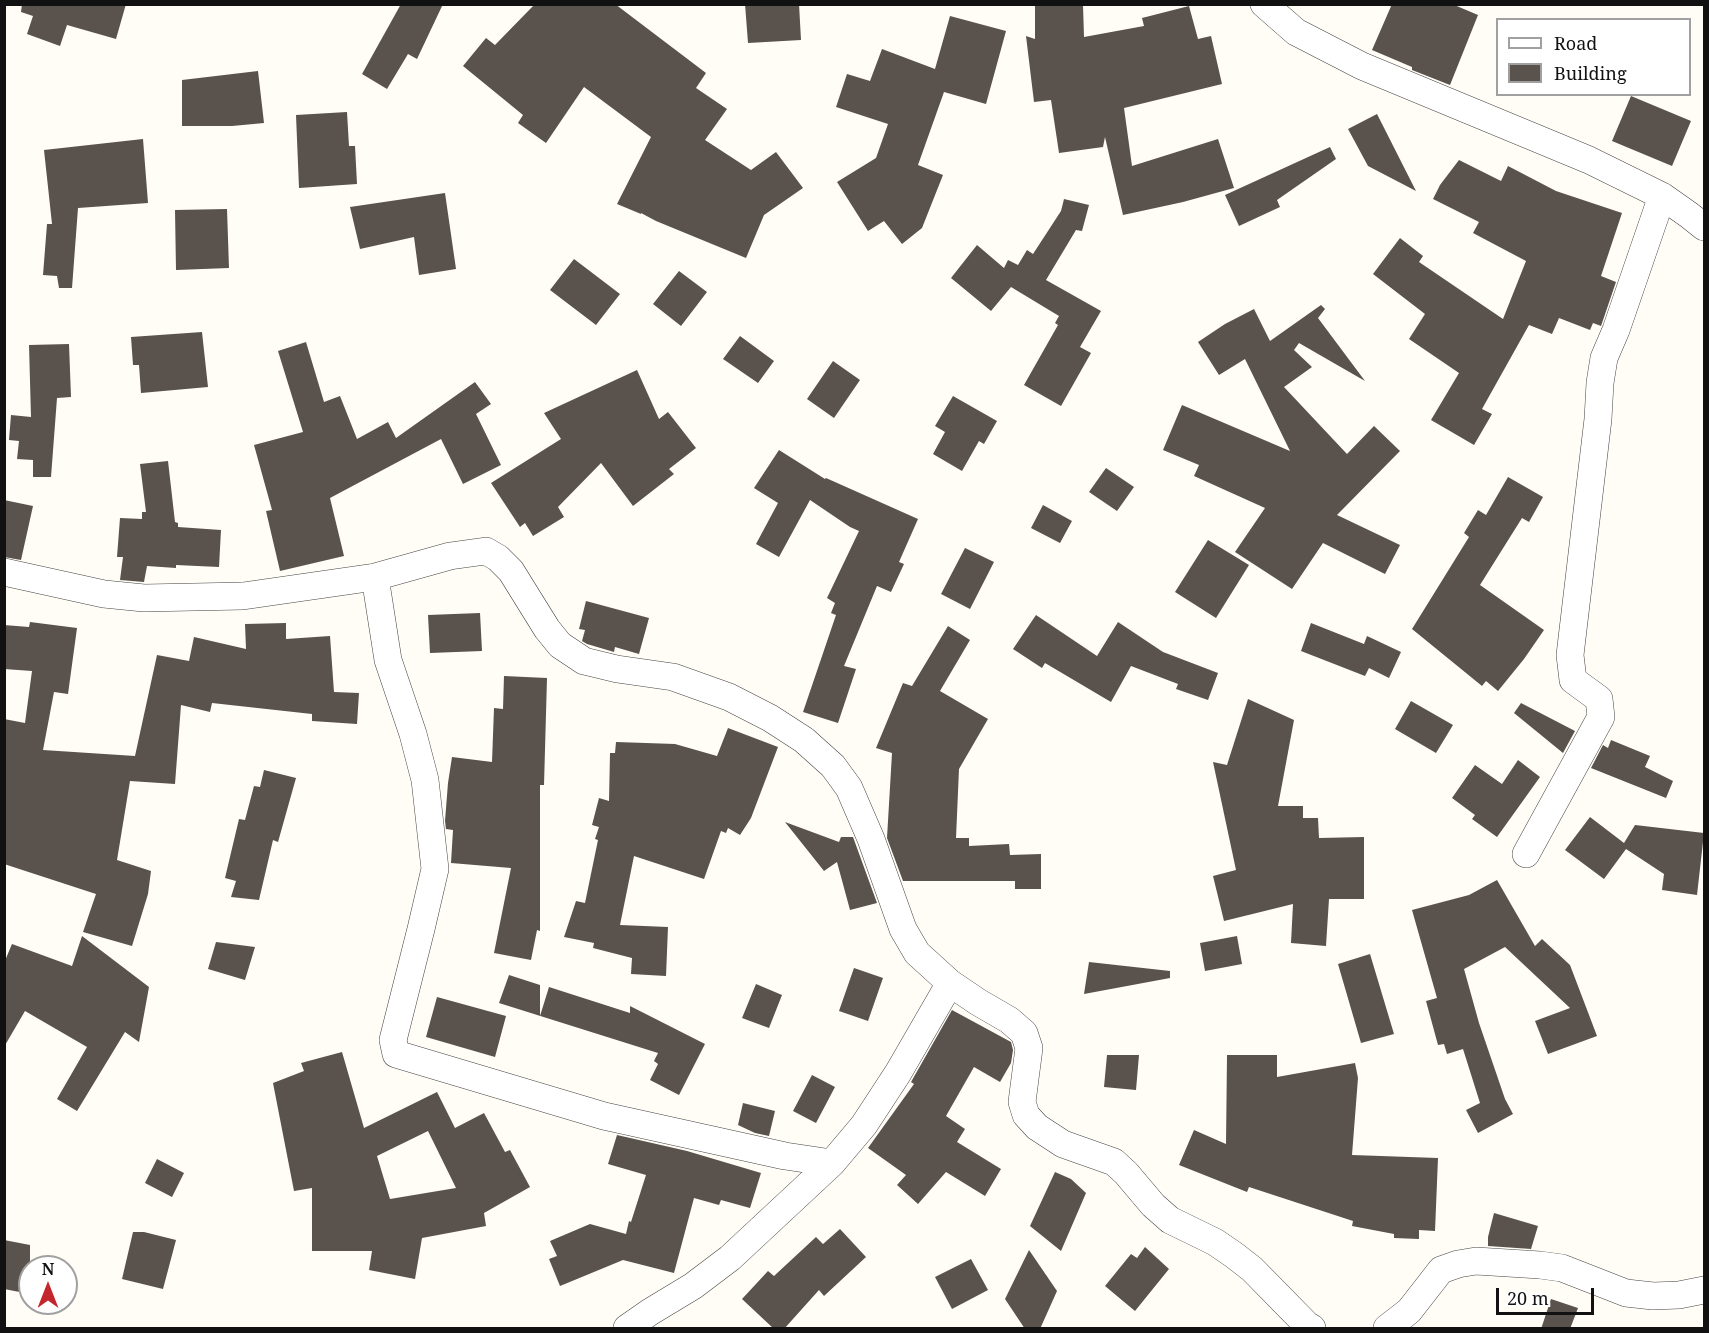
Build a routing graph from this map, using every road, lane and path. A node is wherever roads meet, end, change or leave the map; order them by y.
1 (1264, 4) edge
2 (1662, 196) junction
3 (1704, 227) edge
4 (4, 572) edge
5 (375, 577) junction
6 (1526, 854) dead end
7 (950, 983) junction
8 (832, 1163) junction
9 (1704, 1290) edge
10 (627, 1329) edge
11 (1312, 1329) edge
12 (1387, 1329) edge

1 - 2 street
2 - 3 street
2 - 6 street
4 - 5 street
5 - 7 street
5 - 8 street
7 - 8 street
7 - 11 street
8 - 10 street
9 - 12 street

